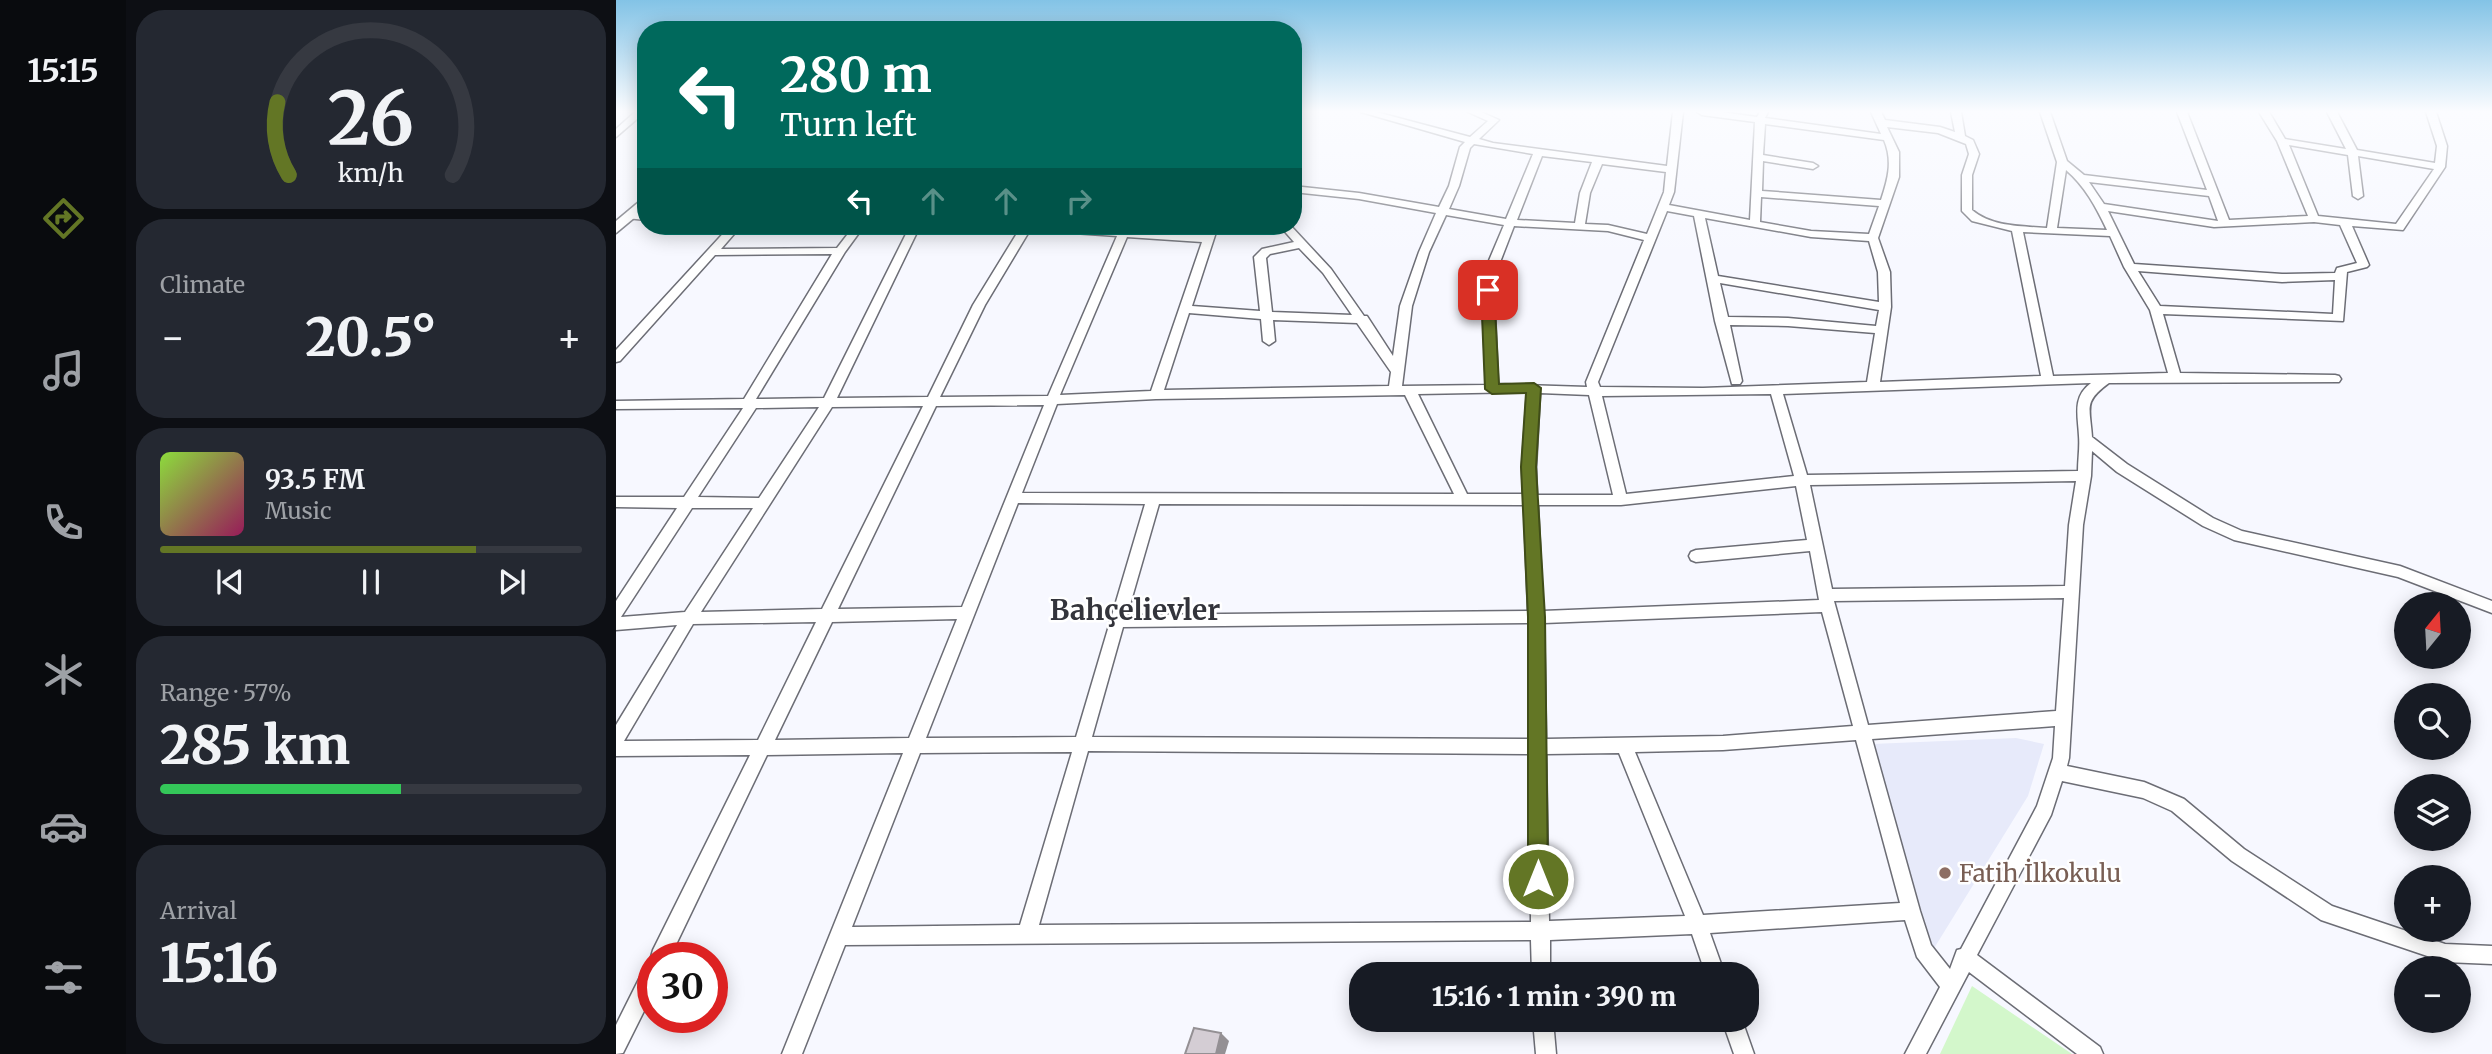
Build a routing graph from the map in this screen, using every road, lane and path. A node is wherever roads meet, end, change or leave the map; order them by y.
1 (1460, 161) edge
2 (1535, 161) edge
3 (1598, 161) edge
4 (1600, 161) edge
5 (1673, 161) edge
6 (1758, 161) edge
7 (1784, 161) edge
8 (1894, 161) edge
9 (1970, 161) edge
10 (2202, 161) edge
11 (2290, 161) edge
12 (2352, 161) edge
13 (2406, 161) edge
14 (2441, 161) edge
15 (2062, 162) joint
16 (1813, 166) dead end
17 (2440, 167) junction
18 (1672, 170) junction
19 (2081, 178) junction
20 (1302, 191) edge
21 (1756, 194) junction
22 (2215, 194) junction
23 (2358, 196) dead end
24 (637, 201) edge
25 (1886, 203) junction
26 (1663, 207) junction
27 (2101, 207) junction
28 (1443, 211) junction
29 (1699, 213) junction
30 (623, 217) edge
31 (2314, 219) junction
32 (2344, 221) junction
33 (1755, 222) junction
34 (1510, 223) junction
35 (2225, 224) junction
36 (1579, 228) junction
37 (616, 229) edge
38 (2017, 229) junction
39 (2052, 229) junction
40 (2112, 233) junction
41 (728, 235) edge
42 (852, 235) edge
43 (911, 235) edge
44 (1022, 235) edge
45 (1123, 235) edge
46 (1160, 235) edge
47 (1210, 235) edge
48 (1294, 235) edge
49 (1652, 238) junction
50 (1873, 238) junction
51 (1208, 239) junction
52 (1302, 244) junction
53 (840, 251) junction
54 (713, 252) junction
55 (2130, 267) junction
56 (2340, 276) junction
57 (1712, 278) junction
58 (1885, 307) junction
59 (1184, 309) junction
60 (2156, 310) junction
61 (1268, 316) junction
62 (1363, 319) junction
63 (1721, 321) junction
64 (1880, 330) junction
65 (1269, 341) dead end
66 (616, 358) edge
67 (1398, 372) junction
68 (2175, 377) junction
69 (2107, 378) junction
70 (2335, 379) dead end
71 (2048, 380) junction
72 (1736, 381) dead end
73 (1873, 386) junction
74 (1534, 388) junction
75 (1492, 389) junction
76 (1776, 390) junction
77 (1402, 391) junction
78 (1591, 391) junction
79 (1156, 395) junction
80 (1052, 400) junction
81 (931, 402) junction
82 (828, 403) junction
83 (750, 404) junction
84 (616, 405) edge
85 (2087, 439) junction
86 (2084, 476) junction
87 (1802, 480) junction
88 (1014, 498) junction
89 (1153, 499) junction
90 (1463, 499) junction
91 (1530, 499) junction
92 (1620, 500) junction
93 (690, 501) junction
94 (616, 502) edge
95 (763, 503) junction
96 (1815, 545) junction
97 (1696, 556) dead end
98 (2071, 592) junction
99 (1827, 600) junction
100 (2492, 607) edge
101 (616, 613) edge
102 (969, 613) junction
103 (829, 614) junction
104 (1536, 617) junction
105 (690, 618) junction
106 (1118, 621) junction
107 (616, 624) edge
108 (2062, 718) junction
109 (1864, 734) junction
110 (616, 740) edge
111 (1082, 744) junction
112 (1624, 745) junction
113 (916, 747) junction
114 (1539, 747) junction
115 (764, 748) junction
116 (616, 749) edge
117 (2057, 772) junction
118 (1911, 911) junction
119 (1698, 925) junction
120 (1538, 931) junction
121 (1027, 934) junction
122 (840, 936) junction
123 (667, 942) edge
124 (2492, 955) edge
125 (1964, 957) junction
126 (1540, 962) edge
127 (1711, 962) edge
128 (1950, 985) junction
129 (637, 1004) edge
130 (1545, 1032) edge
131 (1736, 1032) edge
132 (616, 1046) edge
133 (792, 1054) edge
134 (1546, 1054) edge
135 (1744, 1054) edge
136 (1915, 1054) edge
137 (2093, 1054) edge

1 - 28 street
2 - 34 street
3 - 36 street
4 - 18 street
5 - 18 street
6 - 21 street
7 - 16 street
8 - 25 street
9 - 38 street
10 - 22 street
11 - 31 street
12 - 23 street
13 - 17 street
14 - 17 street
15 - 19 street
15 - 39 street
17 - 32 street
18 - 26 street
19 - 22 street
19 - 27 street
20 - 28 street
21 - 25 street
21 - 33 street
22 - 35 street
24 - 30 main road
25 - 50 street
26 - 29 street
26 - 49 street
27 - 35 street
27 - 40 street
28 - 34 street
28 - 67 street
29 - 33 street
29 - 57 street
30 - 37 main road
31 - 32 street
31 - 35 street
32 - 56 street
33 - 50 street
34 - 36 street
34 - 75 street
36 - 49 street
38 - 39 street
38 - 71 street
39 - 40 street
40 - 55 street
41 - 54 street
42 - 53 street
43 - 82 street
44 - 81 street
45 - 80 street
46 - 51 street
47 - 51 street
48 - 52 street
49 - 78 street
50 - 58 street
51 - 59 street
52 - 61 street
52 - 62 street
53 - 54 street
53 - 83 street
54 - 66 street
55 - 56 street
55 - 60 street
56 - 60 street
57 - 58 street
57 - 63 street
58 - 64 street
59 - 61 street
59 - 79 street
60 - 68 street
61 - 62 street
61 - 65 street
62 - 67 street
63 - 64 street
63 - 72 street
64 - 73 street
67 - 77 street
68 - 69 street
68 - 70 street
69 - 71 street
69 - 85 street
71 - 73 street
73 - 76 street
74 - 75 street
74 - 78 street
74 - 91 street
75 - 77 street
76 - 78 street
76 - 87 street
77 - 79 street
77 - 90 street
78 - 92 street
79 - 80 street
80 - 81 street
80 - 88 street
81 - 82 street
81 - 103 street
82 - 83 street
82 - 95 street
83 - 84 street
83 - 93 street
85 - 86 street
85 - 100 street
86 - 87 street
86 - 98 street
87 - 92 street
87 - 96 street
88 - 89 street
88 - 102 street
89 - 90 street
89 - 106 street
90 - 91 street
91 - 92 street
91 - 104 street
93 - 94 street
93 - 95 street
93 - 101 street
95 - 105 street
96 - 97 street
96 - 99 street
98 - 99 street
98 - 108 street
99 - 104 street
99 - 109 street
102 - 103 street
102 - 113 street
103 - 105 street
103 - 115 street
104 - 106 street
104 - 114 street
105 - 107 street
105 - 110 street
106 - 111 street
108 - 109 street
108 - 117 street
109 - 112 street
109 - 118 street
111 - 113 street
111 - 114 street
111 - 121 street
112 - 114 street
112 - 119 street
113 - 115 street
113 - 122 street
114 - 120 street
115 - 116 street
115 - 123 street
117 - 124 street
117 - 125 street
118 - 119 street
118 - 128 street
119 - 120 street
119 - 127 street
120 - 121 street
120 - 126 street
121 - 122 street
122 - 133 street
125 - 128 street
125 - 137 street
128 - 136 street
129 - 132 street
130 - 134 street
131 - 135 street

